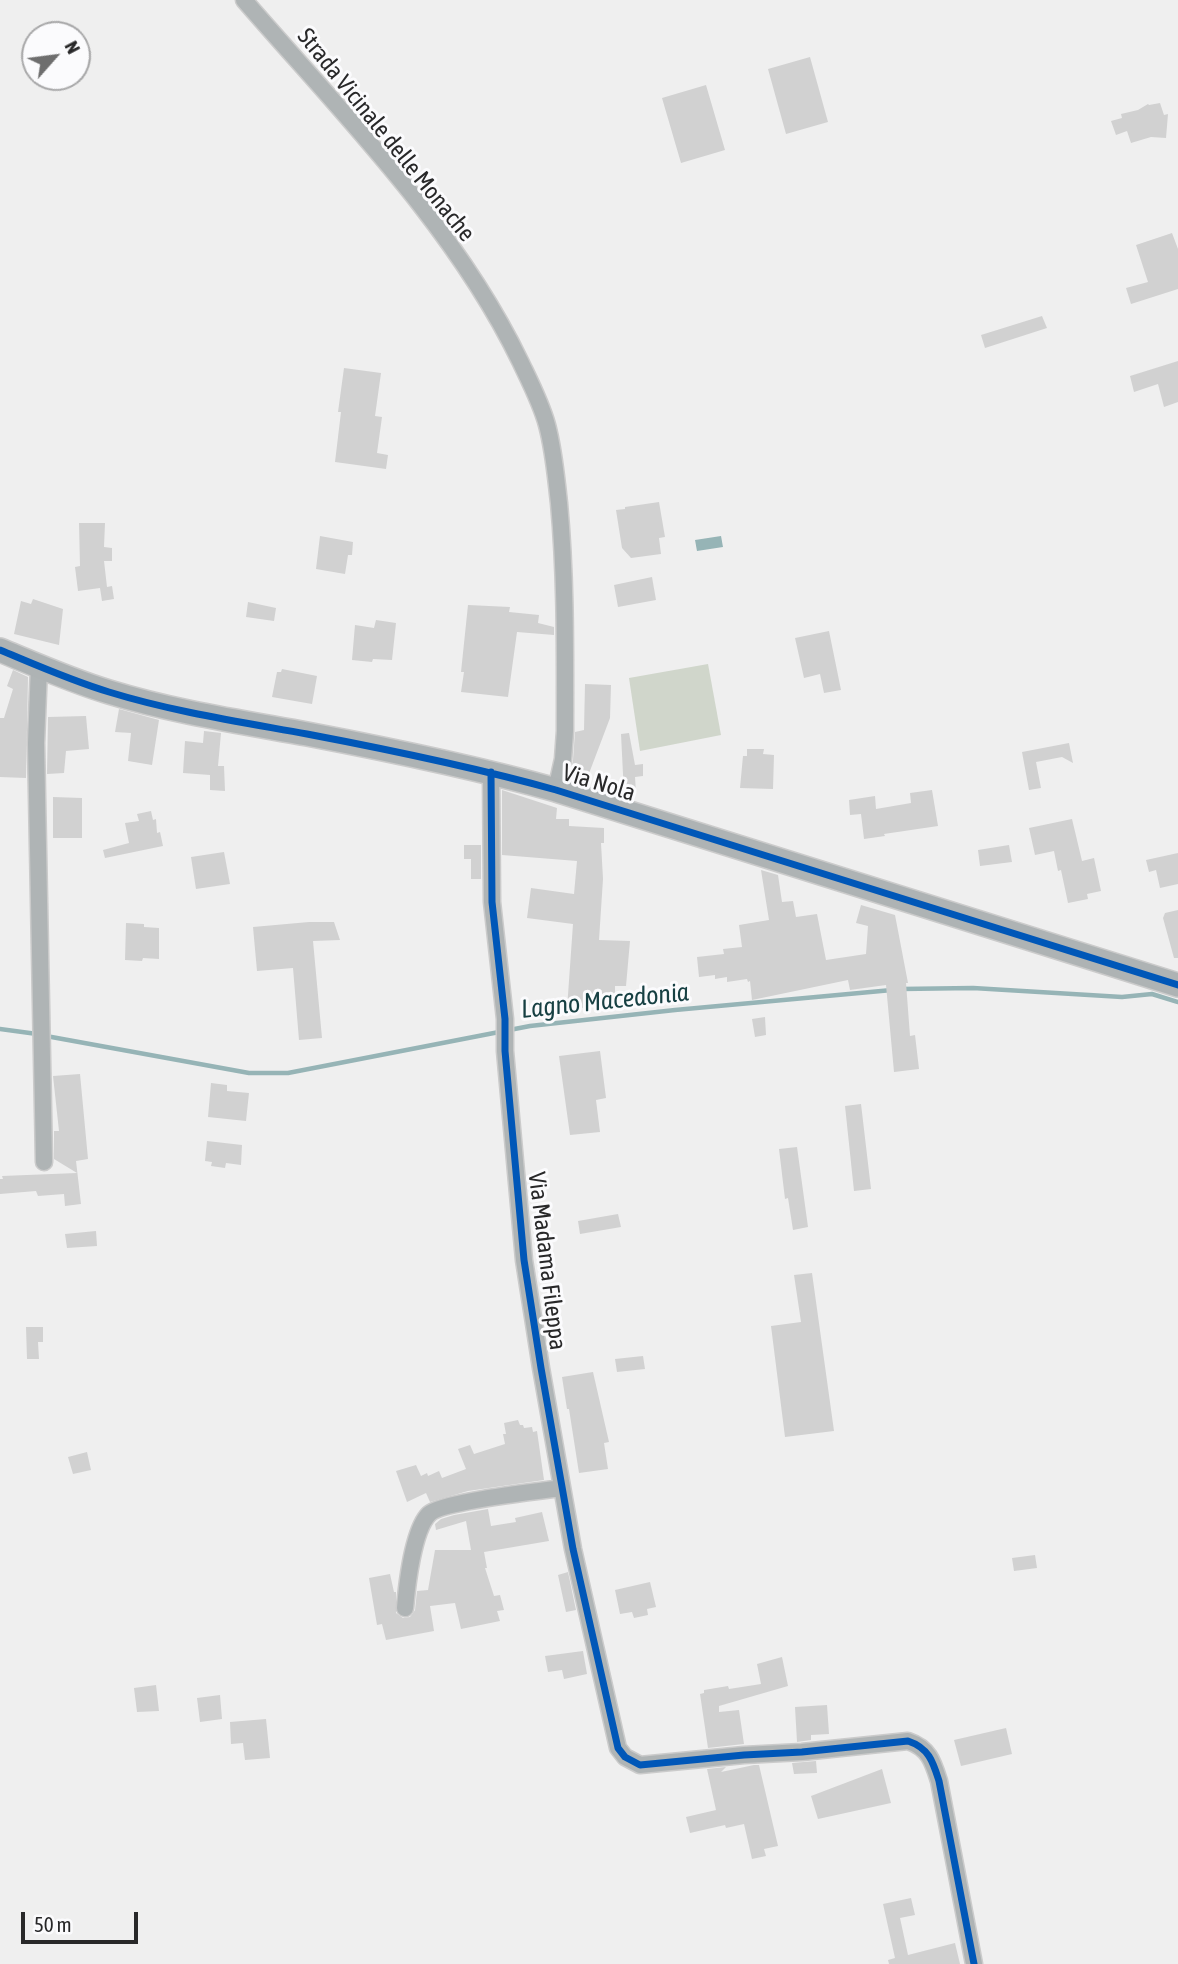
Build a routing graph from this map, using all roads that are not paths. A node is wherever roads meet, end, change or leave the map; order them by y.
1 (244, 0) edge
2 (0, 650) edge
3 (40, 667) junction
4 (491, 772) junction
5 (556, 790) junction
6 (1178, 985) edge
7 (44, 1162) dead end
8 (562, 1488) junction
9 (405, 1608) dead end
10 (974, 1964) edge

1 - 5 street, Strada Vicinale delle Monache
2 - 3 street, Via Nola
3 - 4 street, Via Nola
3 - 7 street
4 - 5 street, Via Nola
4 - 8 street, Via Madama Fileppa
5 - 6 street, Via Nola
8 - 9 street
8 - 10 street, Via Madama Fileppa

